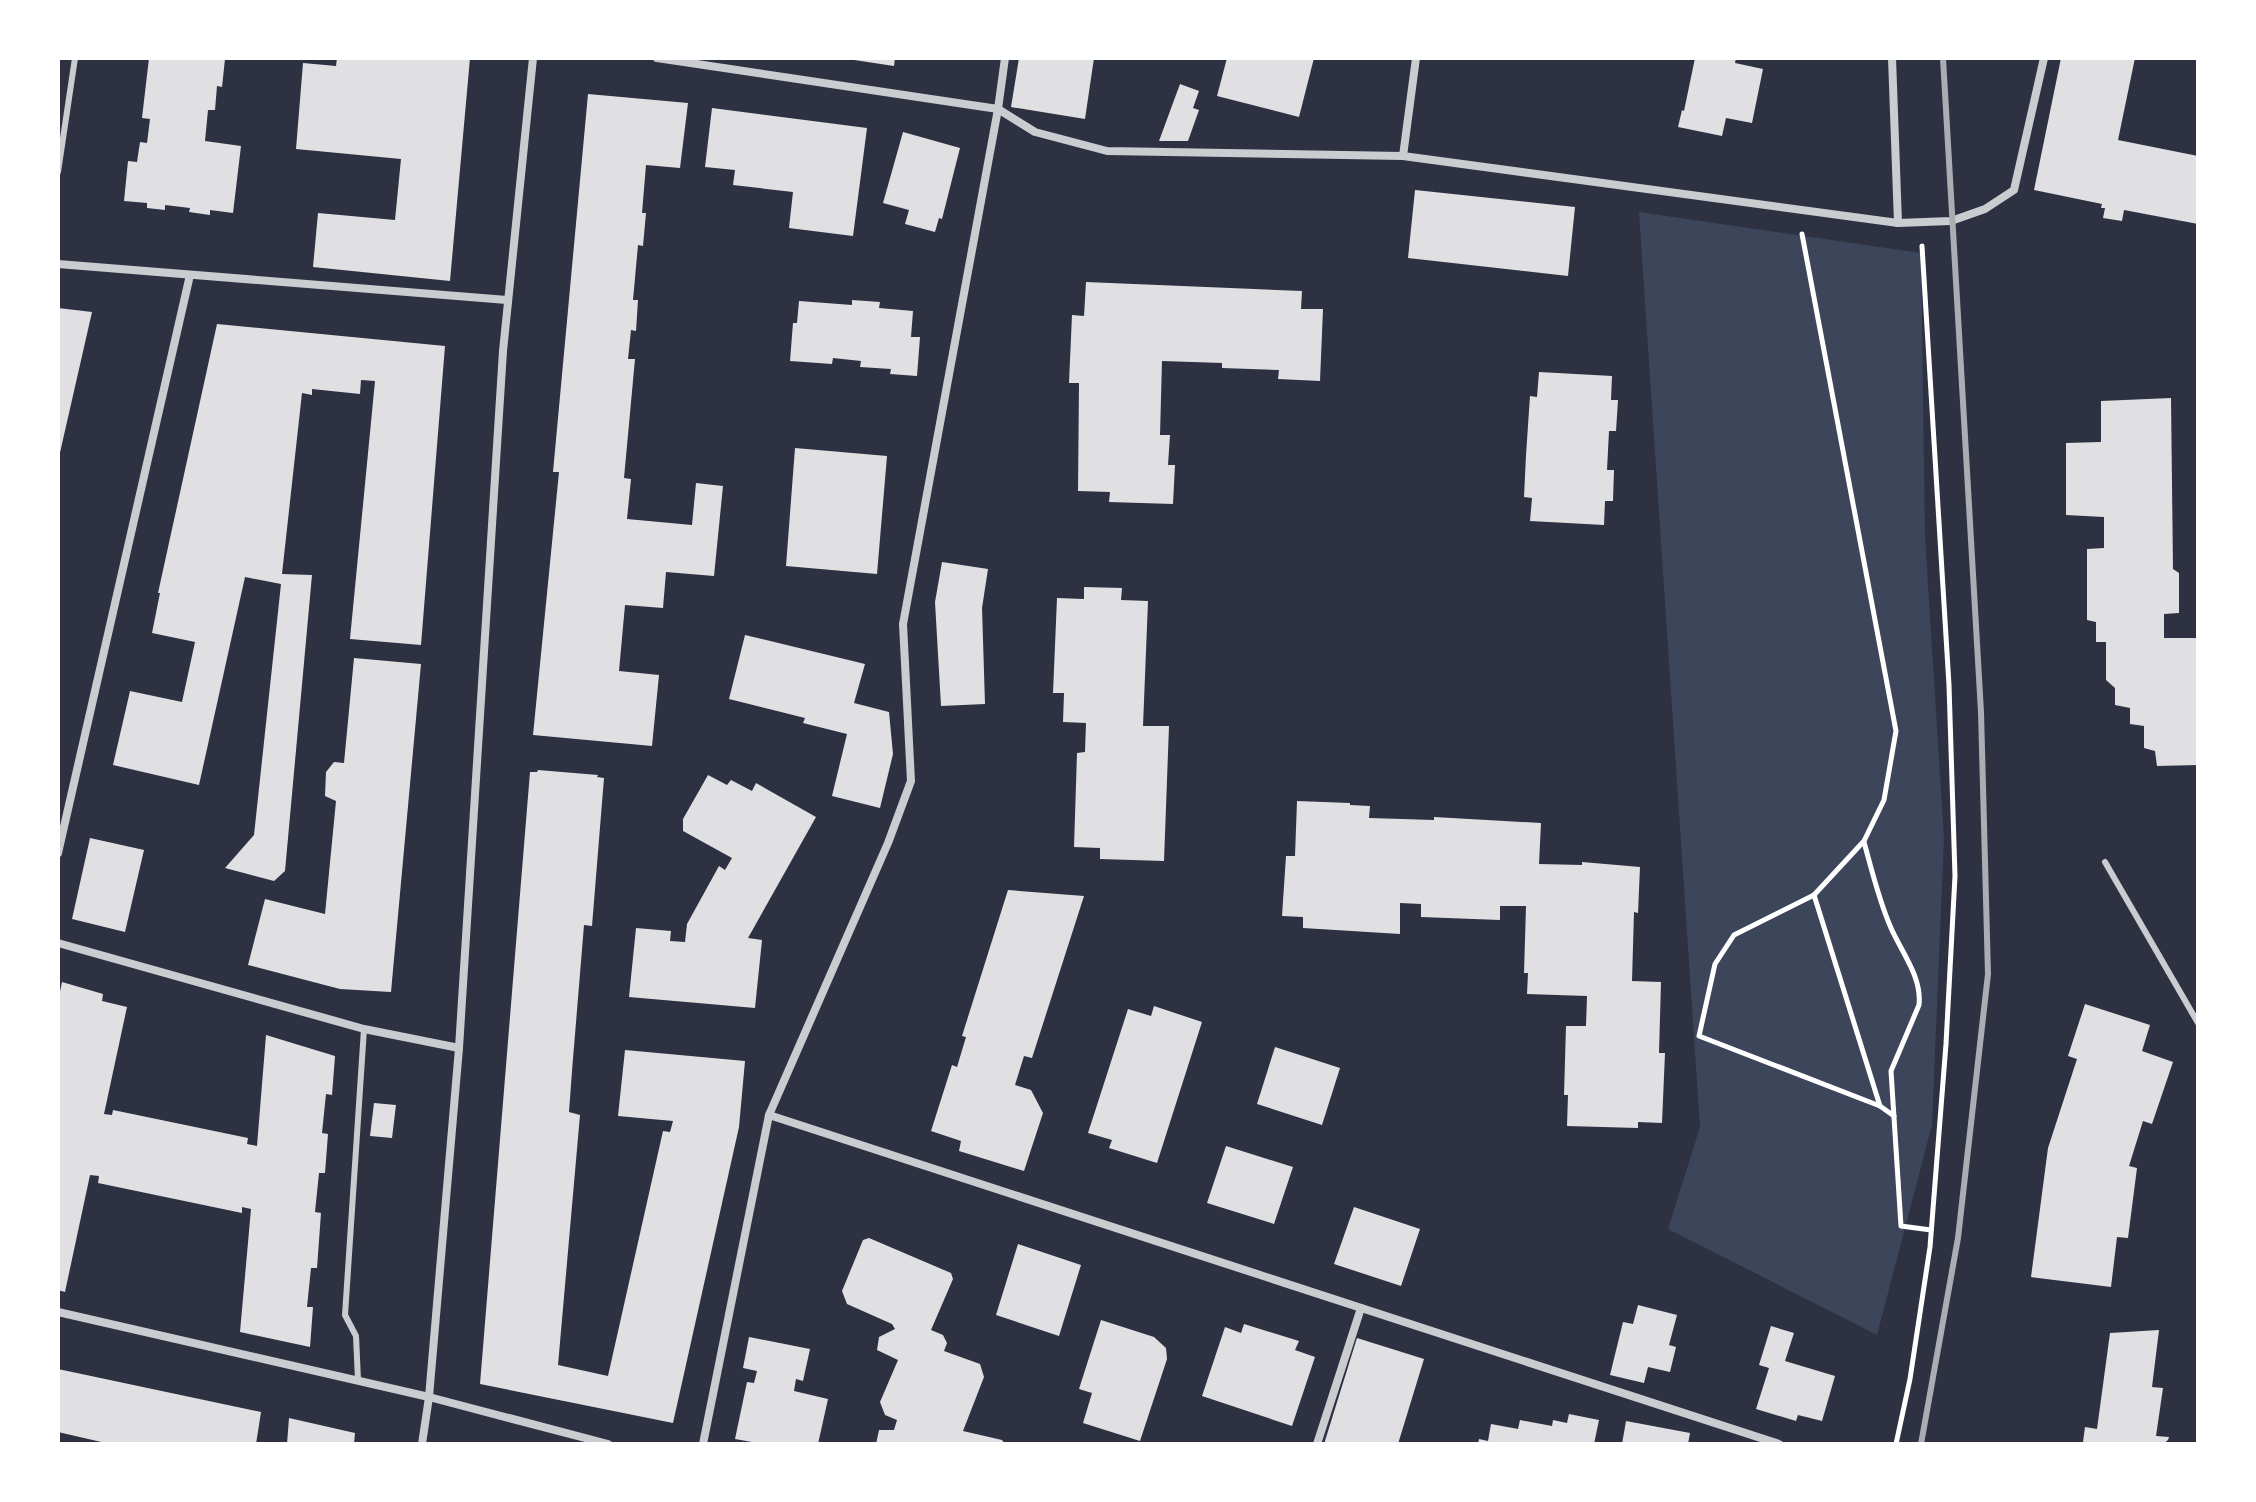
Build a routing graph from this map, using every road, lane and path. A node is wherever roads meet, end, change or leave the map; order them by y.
1 (75, 58) edge
2 (533, 58) edge
3 (657, 58) edge
4 (1005, 58) edge
5 (1416, 58) edge
6 (1892, 58) edge
7 (2044, 58) edge
8 (998, 109) junction
9 (1403, 156) junction
10 (58, 172) edge
11 (1800, 209) junction
12 (1898, 223) junction
13 (58, 264) edge
14 (190, 275) junction
15 (507, 300) junction
16 (1864, 841) junction
17 (58, 853) edge
18 (2105, 862) dead end
19 (1814, 895) junction
20 (58, 943) edge
21 (2198, 1023) edge
22 (364, 1029) junction
23 (459, 1048) junction
24 (1880, 1106) junction
25 (769, 1115) junction
26 (1894, 1116) junction
27 (1931, 1230) junction
28 (1361, 1308) junction
29 (58, 1312) edge
30 (358, 1380) junction
31 (429, 1397) junction
32 (422, 1444) edge
33 (608, 1444) edge
34 (703, 1444) edge
35 (1317, 1444) edge
36 (1779, 1444) edge
37 (1896, 1444) edge

1 - 10 lane
2 - 15 street
3 - 8 street
4 - 8 street
5 - 9 street
6 - 12 street
7 - 12 street
8 - 9 street
8 - 25 street
9 - 11 street
11 - 12 street
11 - 16 path
12 - 27 path
13 - 14 street
14 - 15 street
14 - 17 street
15 - 23 street
16 - 19 path
16 - 26 path
18 - 21 lane
19 - 24 path
19 - 24 path
20 - 22 street
22 - 23 street
22 - 30 lane
23 - 31 street
24 - 26 path
25 - 28 street
25 - 34 street
26 - 27 path
27 - 37 path
28 - 35 street
28 - 36 street
29 - 30 street
30 - 31 street
31 - 32 street
31 - 33 street

